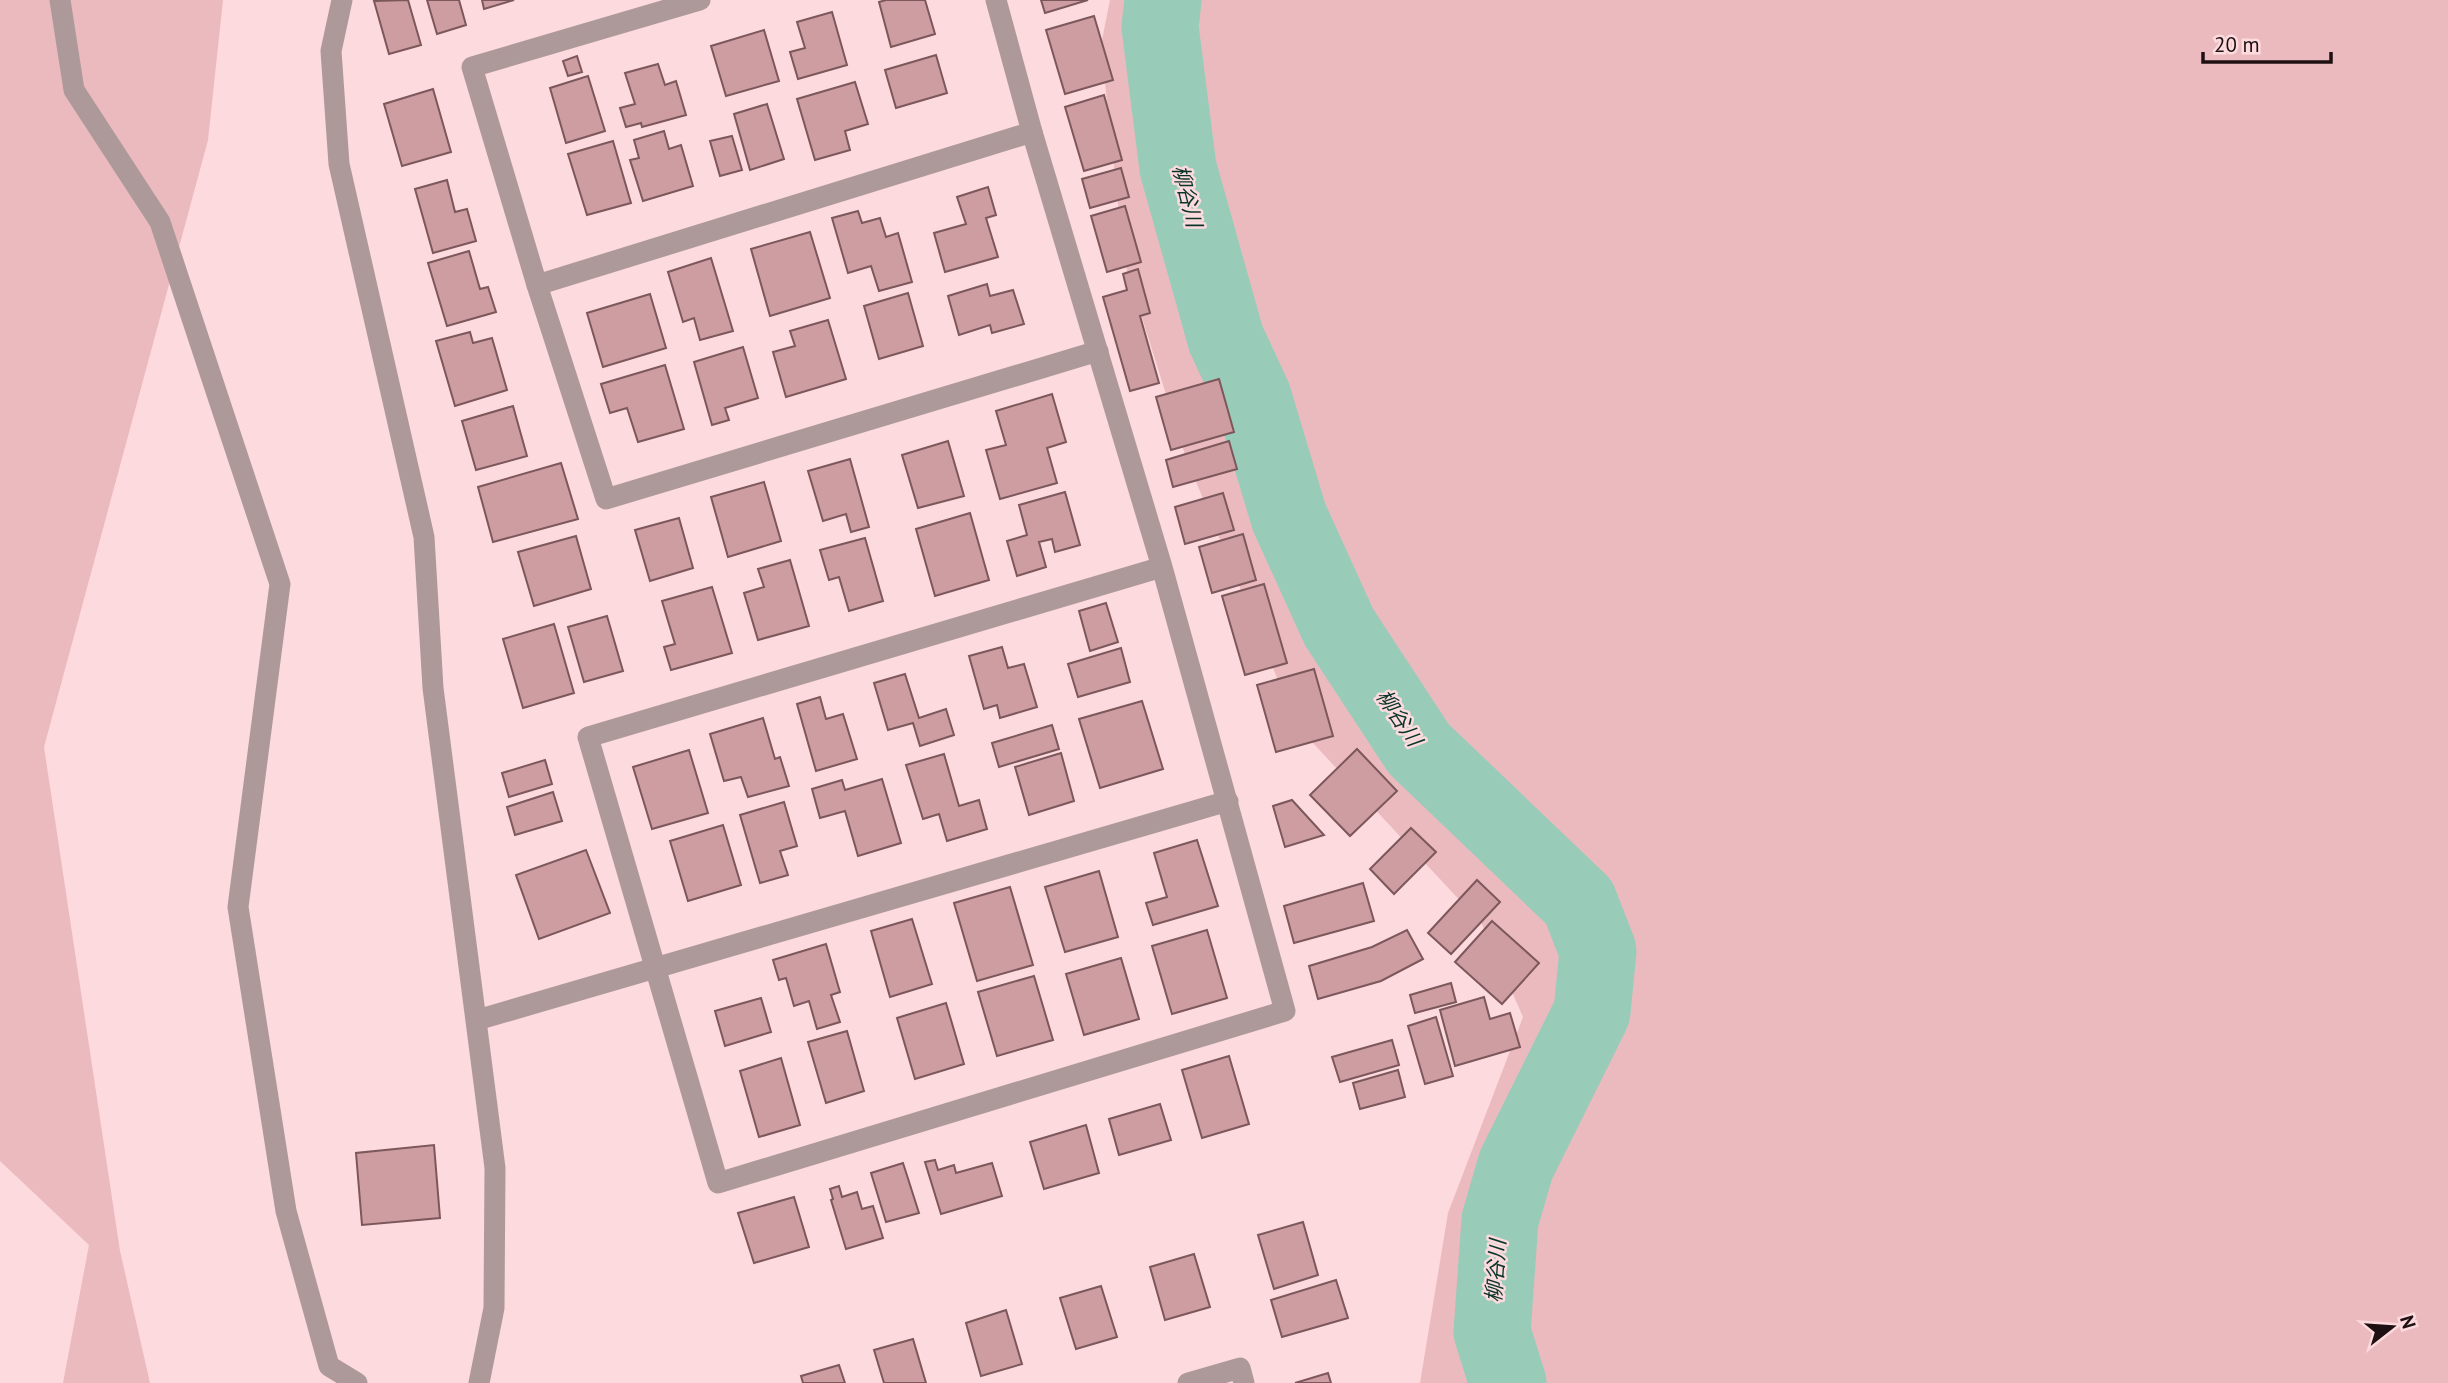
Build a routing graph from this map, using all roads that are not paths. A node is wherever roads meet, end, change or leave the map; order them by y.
1 (60, 0) edge
2 (342, 0) edge
3 (700, 0) edge
4 (996, 0) edge
5 (1032, 132) junction
6 (537, 285) junction
7 (1098, 351) junction
8 (1162, 567) junction
9 (1228, 801) junction
10 (654, 968) junction
11 (477, 1020) junction
12 (357, 1383) edge
13 (479, 1383) edge
14 (1188, 1383) edge
15 (1244, 1383) edge

1 - 12 street
2 - 11 street
3 - 6 street
4 - 5 street
5 - 6 street
5 - 7 street
6 - 7 street
7 - 8 street
8 - 9 street
8 - 10 street
9 - 10 street
9 - 10 street
10 - 11 street
11 - 13 street
14 - 15 street

